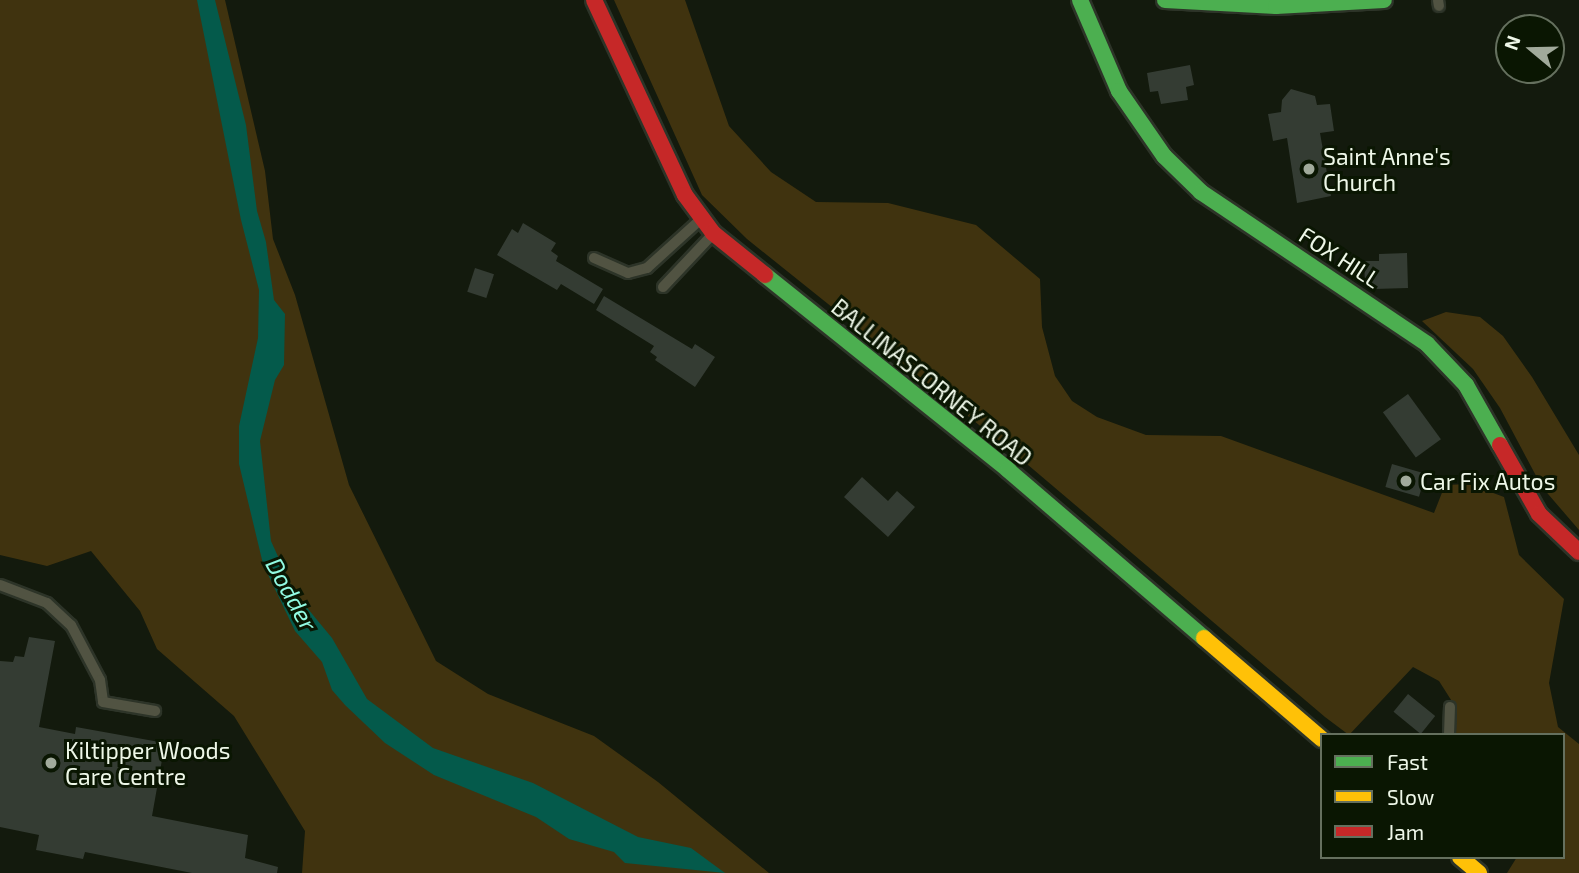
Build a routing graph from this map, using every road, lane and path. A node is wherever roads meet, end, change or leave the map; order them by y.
1 (594, 0) edge
2 (1080, 0) edge
3 (1165, 0) edge
4 (1384, 0) edge
5 (700, 220) junction
6 (713, 233) junction
7 (594, 258) dead end
8 (663, 287) dead end
9 (1579, 552) edge
10 (0, 585) edge
11 (1450, 707) dead end
12 (155, 711) dead end
13 (1449, 733) edge
14 (1320, 737) edge
15 (1462, 859) edge
16 (1479, 873) edge

1 - 5 main road, BALLINASCORNEY ROAD
2 - 9 main road, FOX HILL
3 - 4 main road
5 - 6 main road, BALLINASCORNEY ROAD
5 - 7 lane
6 - 8 lane
6 - 14 main road, BALLINASCORNEY ROAD
10 - 12 lane
11 - 13 lane
15 - 16 main road

